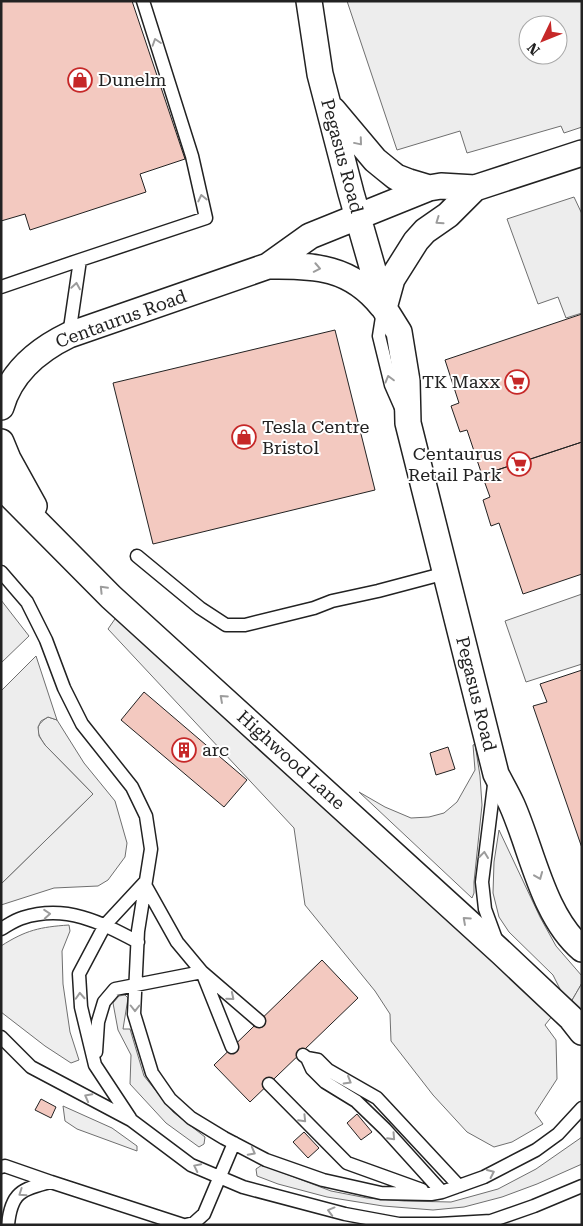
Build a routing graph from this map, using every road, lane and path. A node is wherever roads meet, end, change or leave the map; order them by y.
1 (143, 1) edge
2 (309, 1) edge
3 (328, 104) junction
4 (582, 153) edge
5 (429, 188) junction
6 (475, 188) junction
7 (358, 216) junction
8 (80, 260) junction
9 (268, 266) junction
10 (1, 287) edge
11 (384, 308) junction
12 (69, 335) junction
13 (1, 407) edge
14 (1, 442) edge
15 (1, 486) edge
16 (57, 542) junction
17 (137, 556) dead end
18 (1, 572) edge
19 (446, 572) junction
20 (496, 774) junction
21 (144, 883) junction
22 (105, 924) junction
23 (1, 929) edge
24 (138, 942) junction
25 (582, 949) edge
26 (502, 953) junction
27 (202, 972) junction
28 (135, 984) junction
29 (259, 1021) dead end
30 (582, 1032) edge
31 (1, 1037) edge
32 (232, 1047) dead end
33 (95, 1064) junction
34 (269, 1084) dead end
35 (582, 1108) edge
36 (131, 1120) junction
37 (234, 1143) junction
38 (3, 1166) edge
39 (219, 1178) junction
40 (51, 1182) junction
41 (459, 1186) junction
42 (582, 1186) edge
43 (437, 1193) junction
44 (8, 1225) edge
45 (184, 1225) edge

8 -> 1 lane
2 - 3 street, Pegasus Road
3 -> 5 street, Centaurus Road
3 - 7 street, Pegasus Road
4 - 6 street, Centaurus Road
5 - 6 street, Centaurus Road
5 - 7 street, Centaurus Road
6 -> 11 street, Centaurus Road
7 - 9 street, Centaurus Road
7 - 11 street, Pegasus Road
8 - 10 lane
12 -> 8 lane
9 -> 11 street, Centaurus Road
9 - 12 street, Centaurus Road
11 - 19 street, Pegasus Road
12 - 13 street, Centaurus Road
14 - 16 street
15 - 16 street, Highwood Lane
26 -> 16 street, Highwood Lane
17 - 19 lane
18 - 21 lane
19 - 20 street, Pegasus Road
20 -> 25 street, Pegasus Road
26 -> 20 lane
21 - 22 lane
21 - 24 lane
21 - 27 lane
23 -> 22 lane
22 - 24 lane
33 -> 22 lane
24 - 28 lane
26 - 30 street, Highwood Lane
27 - 28 lane
27 -> 29 lane
27 - 32 lane
28 - 33 lane
28 -> 37 lane
36 -> 31 lane
33 - 36 lane
34 -> 43 lane
41 -> 35 lane
39 -> 36 lane
37 - 39 lane
37 -> 43 lane
38 - 40 lane
42 -> 39 lane
39 - 45 lane
40 -> 44 lane
40 - 45 lane
41 - 43 lane
41 - 43 lane

